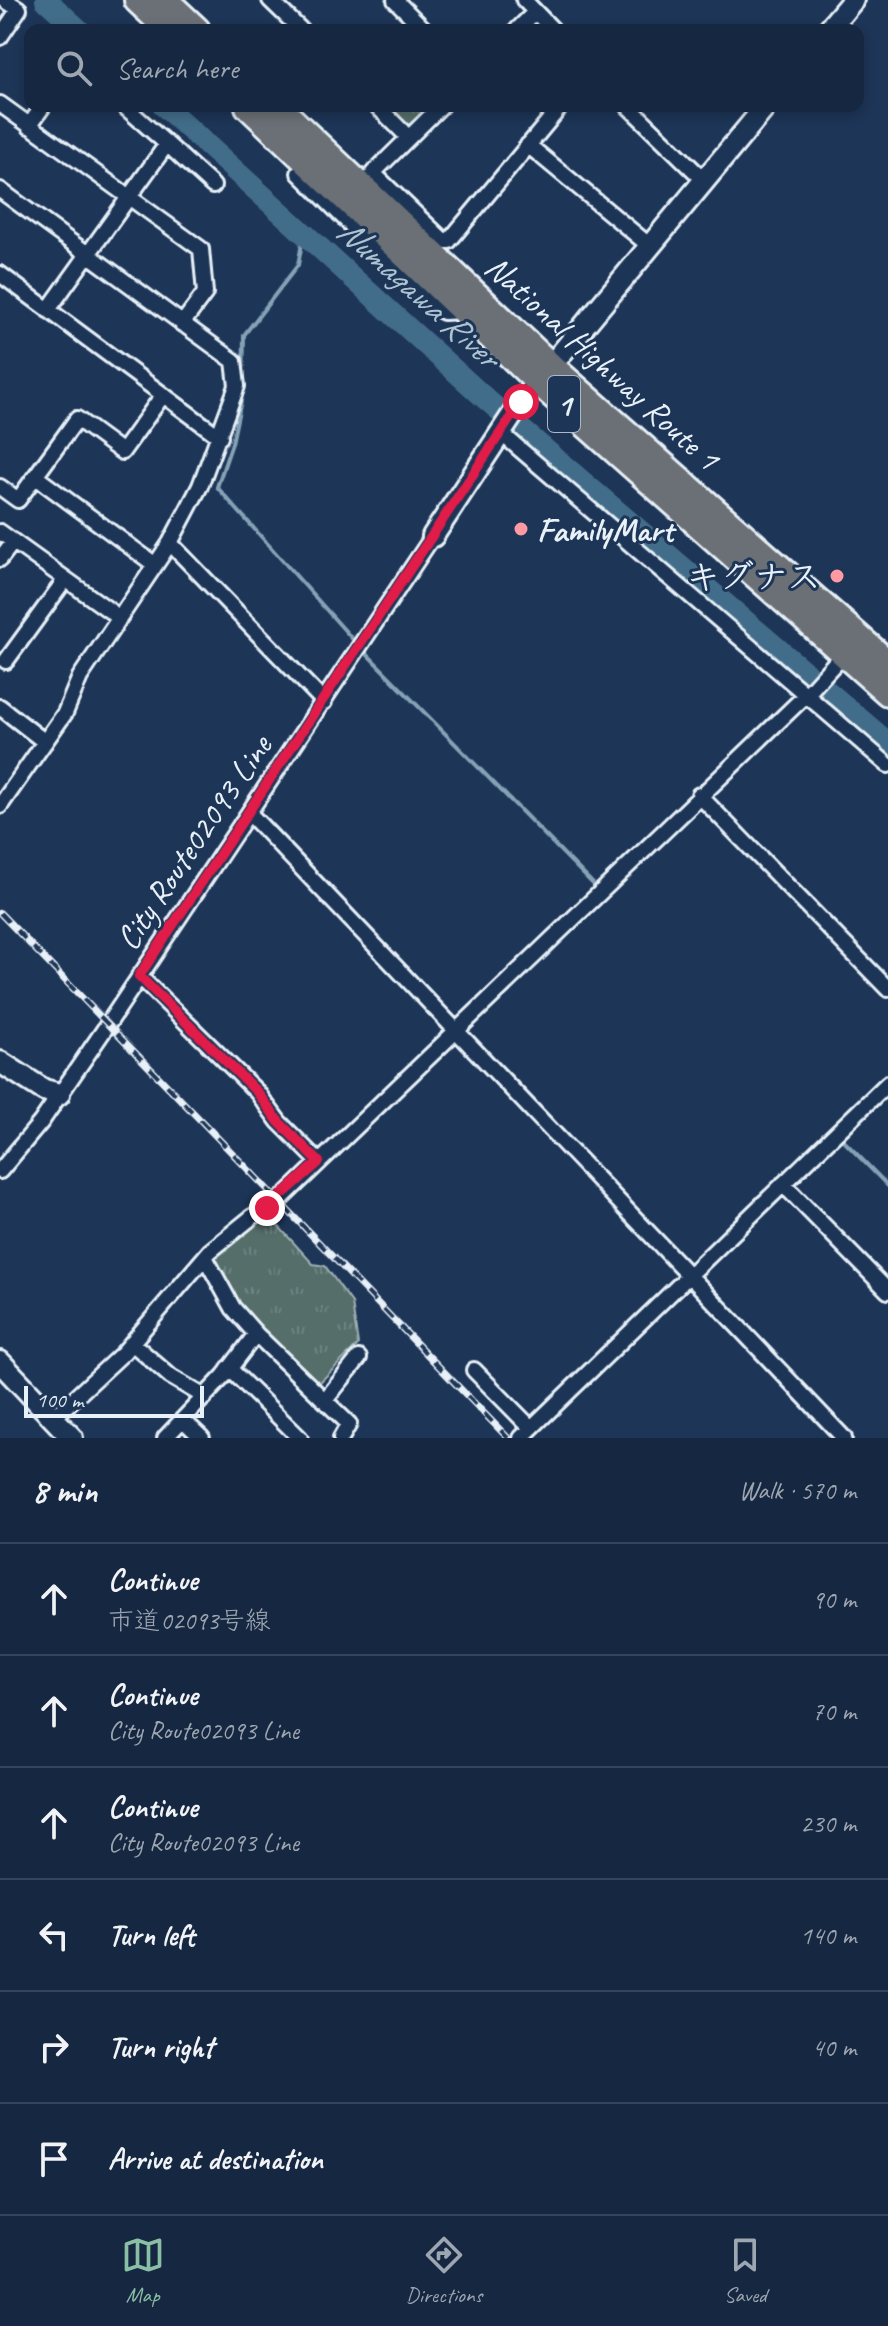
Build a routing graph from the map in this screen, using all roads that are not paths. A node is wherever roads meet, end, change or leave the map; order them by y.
1 (5, 0) edge
2 (138, 0) edge
3 (164, 0) edge
4 (270, 0) edge
5 (395, 0) edge
6 (524, 0) edge
7 (853, 0) edge
8 (535, 12) junction
9 (164, 24) edge
10 (190, 24) edge
11 (295, 24) edge
12 (419, 24) edge
13 (523, 24) edge
14 (547, 24) edge
15 (833, 24) edge
16 (0, 37) edge
17 (0, 104) edge
18 (39, 112) edge
19 (131, 112) edge
20 (255, 112) edge
21 (282, 112) edge
22 (383, 112) edge
23 (435, 112) edge
24 (556, 112) edge
25 (634, 112) edge
26 (761, 112) edge
27 (29, 126) junction
28 (408, 137) junction
29 (167, 144) junction
30 (528, 145) junction
31 (299, 173) dead end
32 (705, 181) junction
33 (213, 186) dead end
34 (0, 190) edge
35 (127, 197) junction
36 (651, 247) junction
37 (88, 254) junction
38 (0, 274) edge
39 (48, 310) junction
40 (463, 311) junction
41 (182, 324) junction
42 (545, 375) junction
43 (163, 395) junction
44 (502, 431) junction
45 (220, 437) junction
46 (36, 477) junction
47 (0, 487) edge
48 (0, 532) edge
49 (433, 536) joint
50 (13, 542) junction
51 (170, 543) junction
52 (0, 559) edge
53 (154, 564) junction
54 (65, 580) junction
55 (117, 616) junction
56 (6, 661) dead end
57 (837, 662) junction
58 (888, 664) edge
59 (888, 692) edge
60 (808, 693) junction
61 (324, 702) junction
62 (0, 707) edge
63 (45, 742) junction
64 (888, 765) edge
65 (699, 795) junction
66 (0, 806) edge
67 (249, 813) junction
68 (139, 976) junction
69 (888, 989) edge
70 (454, 1032) junction
71 (0, 1062) edge
72 (888, 1083) edge
73 (55, 1100) junction
74 (319, 1162) junction
75 (0, 1171) edge
76 (783, 1184) junction
77 (205, 1257) junction
78 (688, 1275) junction
79 (888, 1291) edge
80 (256, 1334) junction
81 (132, 1343) junction
82 (359, 1358) dead end
83 (0, 1362) edge
84 (229, 1368) junction
85 (474, 1370) dead end
86 (205, 1397) junction
87 (326, 1399) junction
88 (53, 1418) junction
89 (183, 1420) junction
90 (526, 1433) edge
91 (72, 1438) edge
92 (165, 1438) edge
93 (202, 1438) edge
94 (300, 1438) edge
95 (341, 1438) edge
96 (844, 1438) edge

1 - 16 street
2 - 9 highway
3 - 10 highway
4 - 11 street
5 - 12 street
6 - 8 street
7 - 15 street
8 - 13 street
8 - 14 street
17 - 27 street
18 - 27 street
19 - 29 street
20 - 40 highway, National Highway Route 1 / 1
21 - 42 highway, National Highway Route 1 / 1
22 - 28 street
23 - 28 street
24 - 30 street
25 - 32 street
26 - 32 street
27 - 35 street
28 - 30 street
29 - 33 street
29 - 35 street
30 - 36 street
31 - 40 street
32 - 36 street
34 - 37 street
35 - 37 street
35 - 41 street
36 - 42 street
37 - 39 street
37 - 41 street
38 - 39 street
39 - 43 street
40 - 42 highway, National Highway Route 1 / 1
41 - 45 street
42 - 44 street
42 - 57 highway, National Highway Route 1 / 1
42 - 58 highway, National Highway Route 1 / 1
43 - 45 street
43 - 46 street
44 - 49 street
44 - 60 street
45 - 51 street
46 - 47 street
46 - 53 street
48 - 50 street
49 - 61 street, City Route02093 Line
50 - 52 street
50 - 54 street
51 - 53 street
51 - 61 street
53 - 55 street
54 - 55 street
54 - 56 street
55 - 63 street
57 - 59 highway, National Highway Route 1 / 1
57 - 60 street
60 - 64 street
60 - 65 street
61 - 67 street, City Route02093 Line
62 - 63 street
63 - 66 street
65 - 69 street
65 - 70 street
67 - 68 street, City Route02093 Line
67 - 70 street
68 - 73 street, City Route02093 Line
68 - 74 street
70 - 74 street
70 - 78 street
71 - 73 street
72 - 76 street
73 - 75 street, City Route02093 Line
74 - 77 street
76 - 78 street
76 - 79 street
77 - 80 street
77 - 81 street
78 - 90 street
78 - 96 street
80 - 84 street
80 - 87 street
81 - 86 street
81 - 88 street
82 - 87 street
83 - 88 street
84 - 86 street
84 - 94 street
85 - 90 street
86 - 89 street
87 - 95 street
88 - 91 street
89 - 92 street
89 - 93 street

